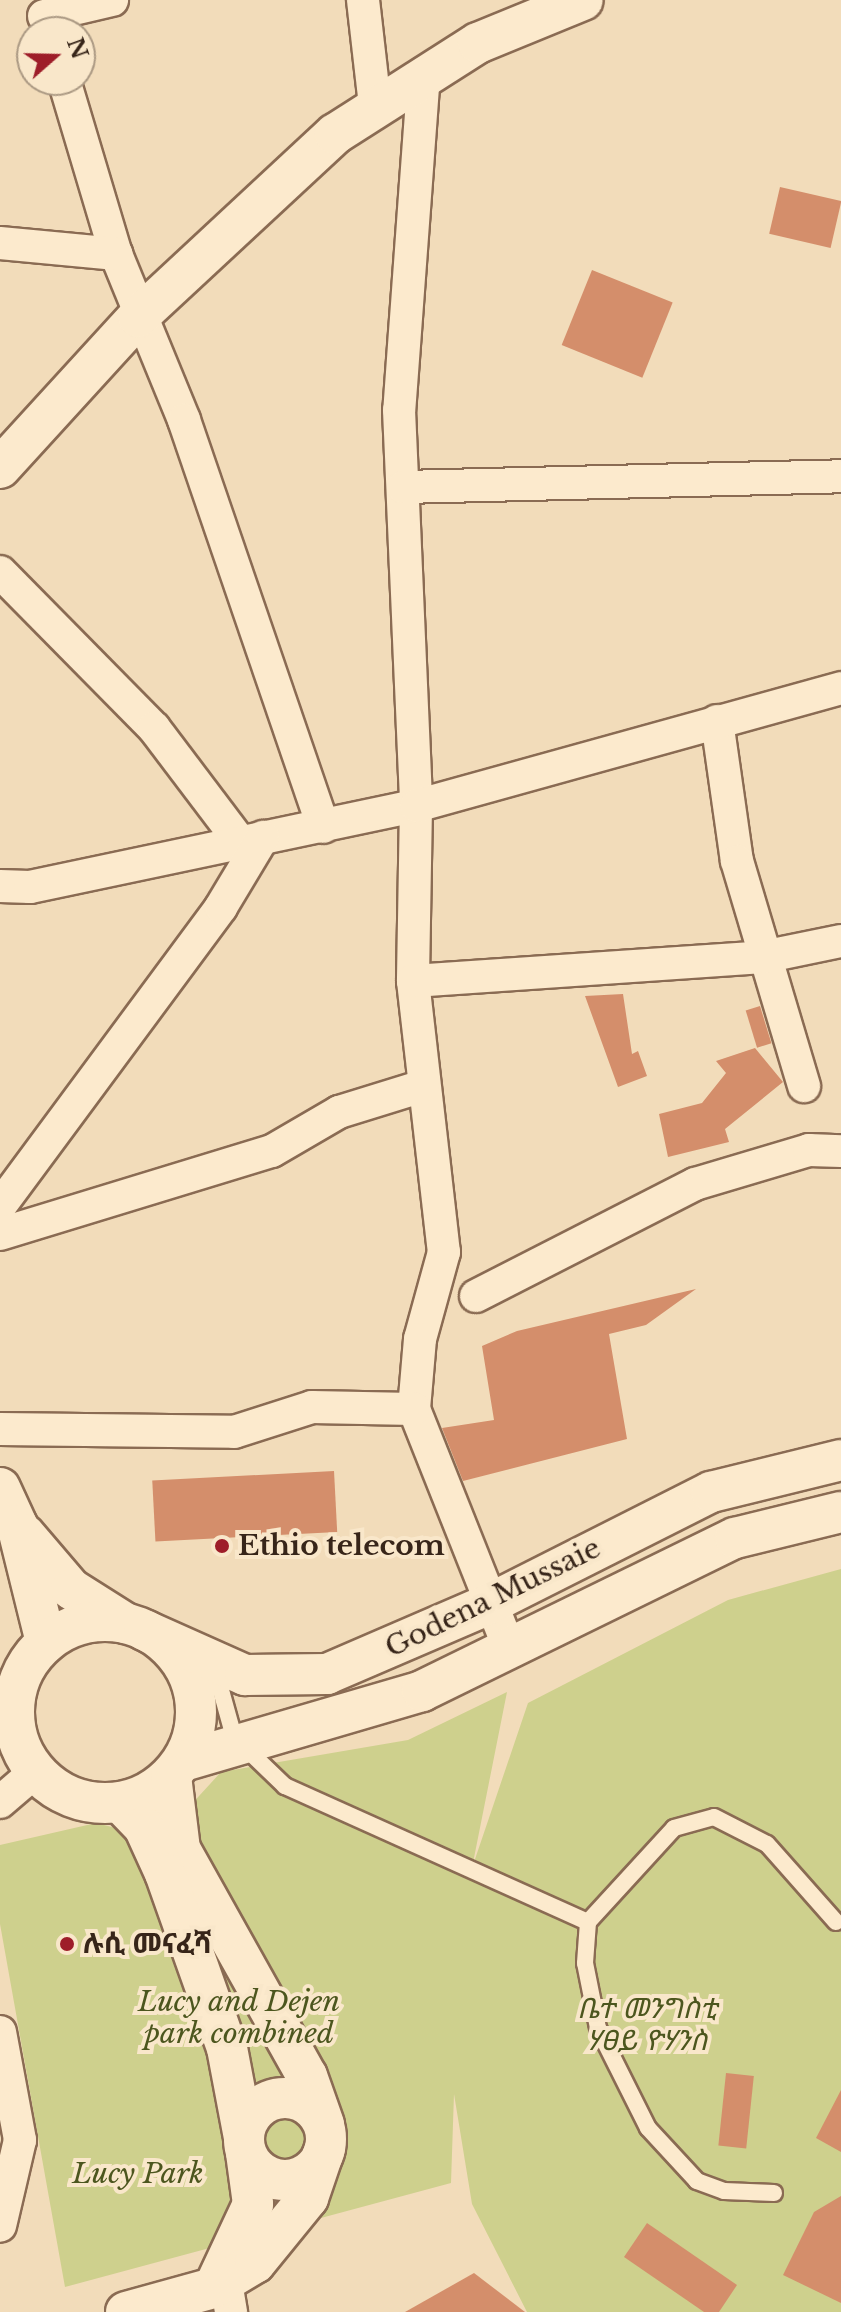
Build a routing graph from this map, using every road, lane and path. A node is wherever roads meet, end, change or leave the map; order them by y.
1 (112, 0) edge
2 (363, 0) edge
3 (583, 0) edge
4 (529, 9) edge
5 (44, 16) edge
6 (424, 73) junction
7 (69, 96) edge
8 (375, 105) junction
9 (0, 243) edge
10 (116, 254) junction
11 (138, 317) junction
12 (0, 468) edge
13 (841, 476) edge
14 (403, 487) junction
15 (0, 572) edge
16 (841, 688) edge
17 (717, 721) junction
18 (416, 806) junction
19 (323, 827) junction
20 (252, 840) junction
21 (0, 886) edge
22 (841, 941) edge
23 (763, 957) junction
24 (413, 981) junction
25 (423, 1086) junction
26 (804, 1086) dead end
27 (841, 1151) edge
28 (0, 1206) edge
29 (0, 1234) edge
30 (476, 1296) dead end
31 (414, 1409) junction
32 (0, 1429) edge
33 (841, 1460) edge
34 (0, 1488) edge
35 (841, 1512) edge
36 (17, 1525) junction
37 (487, 1605) junction
38 (135, 1626) junction
39 (28, 1647) edge
40 (510, 1650) junction
41 (213, 1663) junction
42 (7, 1710) edge
43 (243, 1747) junction
44 (177, 1768) junction
45 (35, 1772) junction
46 (0, 1802) edge
47 (121, 1803) junction
48 (588, 1922) junction
49 (836, 1922) dead end
50 (0, 2032) edge
51 (324, 2136) junction
52 (245, 2145) junction
53 (774, 2193) dead end
54 (0, 2226) edge
55 (224, 2288) edge
56 (126, 2312) edge

1 - 5 street
2 - 8 street
3 - 4 street
4 - 6 street
6 - 8 street
6 - 14 street
7 - 10 street
8 - 11 street
9 - 10 street
10 - 11 street
11 - 12 street
11 - 19 street
13 - 14 street
14 - 18 street
15 - 20 street
16 - 17 street
17 - 18 street
17 - 23 street
18 - 19 street
18 - 24 street
19 - 20 street
20 - 21 street
20 - 28 street
22 - 23 street
23 - 24 street
23 - 26 street
24 - 25 street
25 - 29 street
25 - 31 street
27 - 30 street
31 - 32 street
31 - 37 street
33 - 37 street, Godena Mussaie
34 - 36 street
35 - 40 street, Godena Mussaie
36 - 38 street
36 - 39 street
37 - 40 street
37 - 41 street, Godena Mussaie
38 - 39 street
38 - 41 street, Godena Mussaie
38 - 44 street
39 - 42 street
40 - 43 street, Godena Mussaie
41 - 43 lane
42 - 45 street
43 - 44 street, Godena Mussaie
43 - 48 lane
44 - 47 street
44 - 51 street
45 - 46 street
45 - 47 street
47 - 52 street
48 - 49 lane
48 - 53 lane
50 - 54 street
51 - 52 street
51 - 52 street
51 - 55 street
52 - 55 street
55 - 56 street

